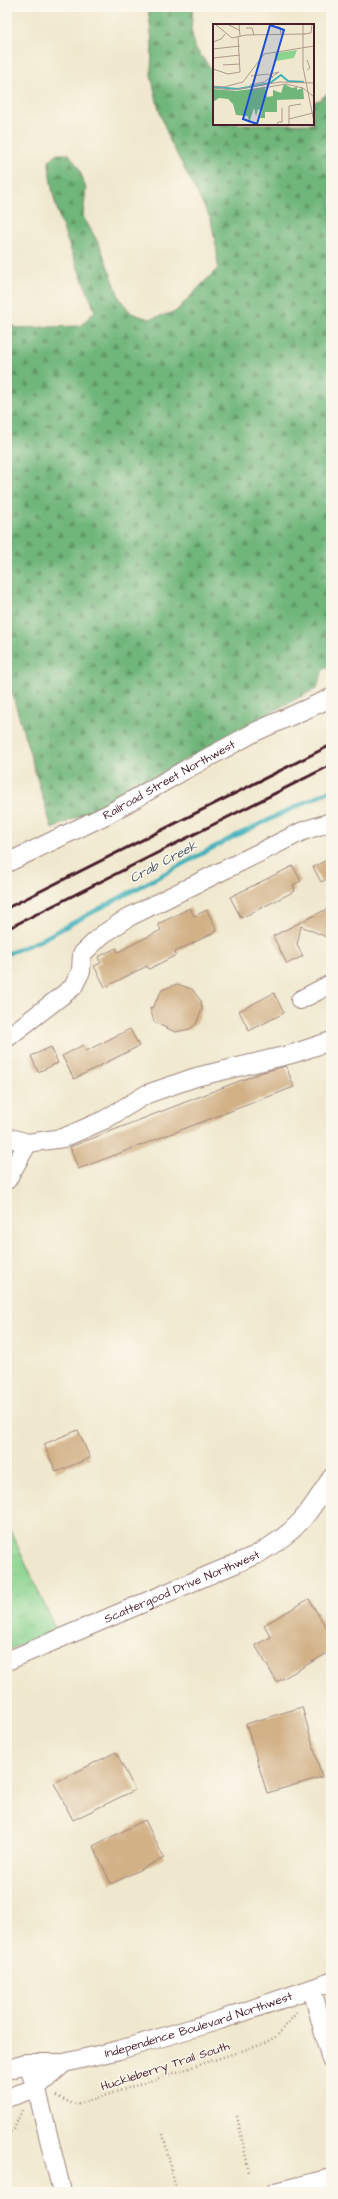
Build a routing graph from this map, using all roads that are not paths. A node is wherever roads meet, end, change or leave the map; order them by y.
1 (331, 698) edge
2 (331, 822) edge
3 (7, 863) edge
4 (331, 984) edge
5 (300, 1000) dead end
6 (7, 1038) edge
7 (331, 1041) edge
8 (7, 1137) edge
9 (28, 1143) junction
10 (7, 1180) edge
11 (331, 1478) edge
12 (7, 1662) edge
13 (331, 1982) edge
14 (314, 1996) junction
15 (331, 2060) edge
16 (27, 2063) junction
17 (64, 2063) junction
18 (7, 2070) edge
19 (38, 2094) junction
20 (7, 2098) edge
21 (331, 2178) edge
22 (62, 2192) edge
23 (275, 2192) edge

1 - 3 street, Railroad Street Northwest
2 - 6 street
4 - 5 street
7 - 9 street
8 - 9 street
9 - 10 street
11 - 12 street, Scattergood Drive Northwest
13 - 14 street, Independence Boulevard Northwest
14 - 15 street
14 - 17 street, Independence Boulevard Northwest
16 - 17 street, Independence Boulevard Northwest
16 - 18 street, Independence Boulevard Northwest
16 - 19 street
17 - 19 street, Independence Boulevard Northwest
19 - 20 street, Independence Boulevard Northwest
19 - 22 street
21 - 23 street

